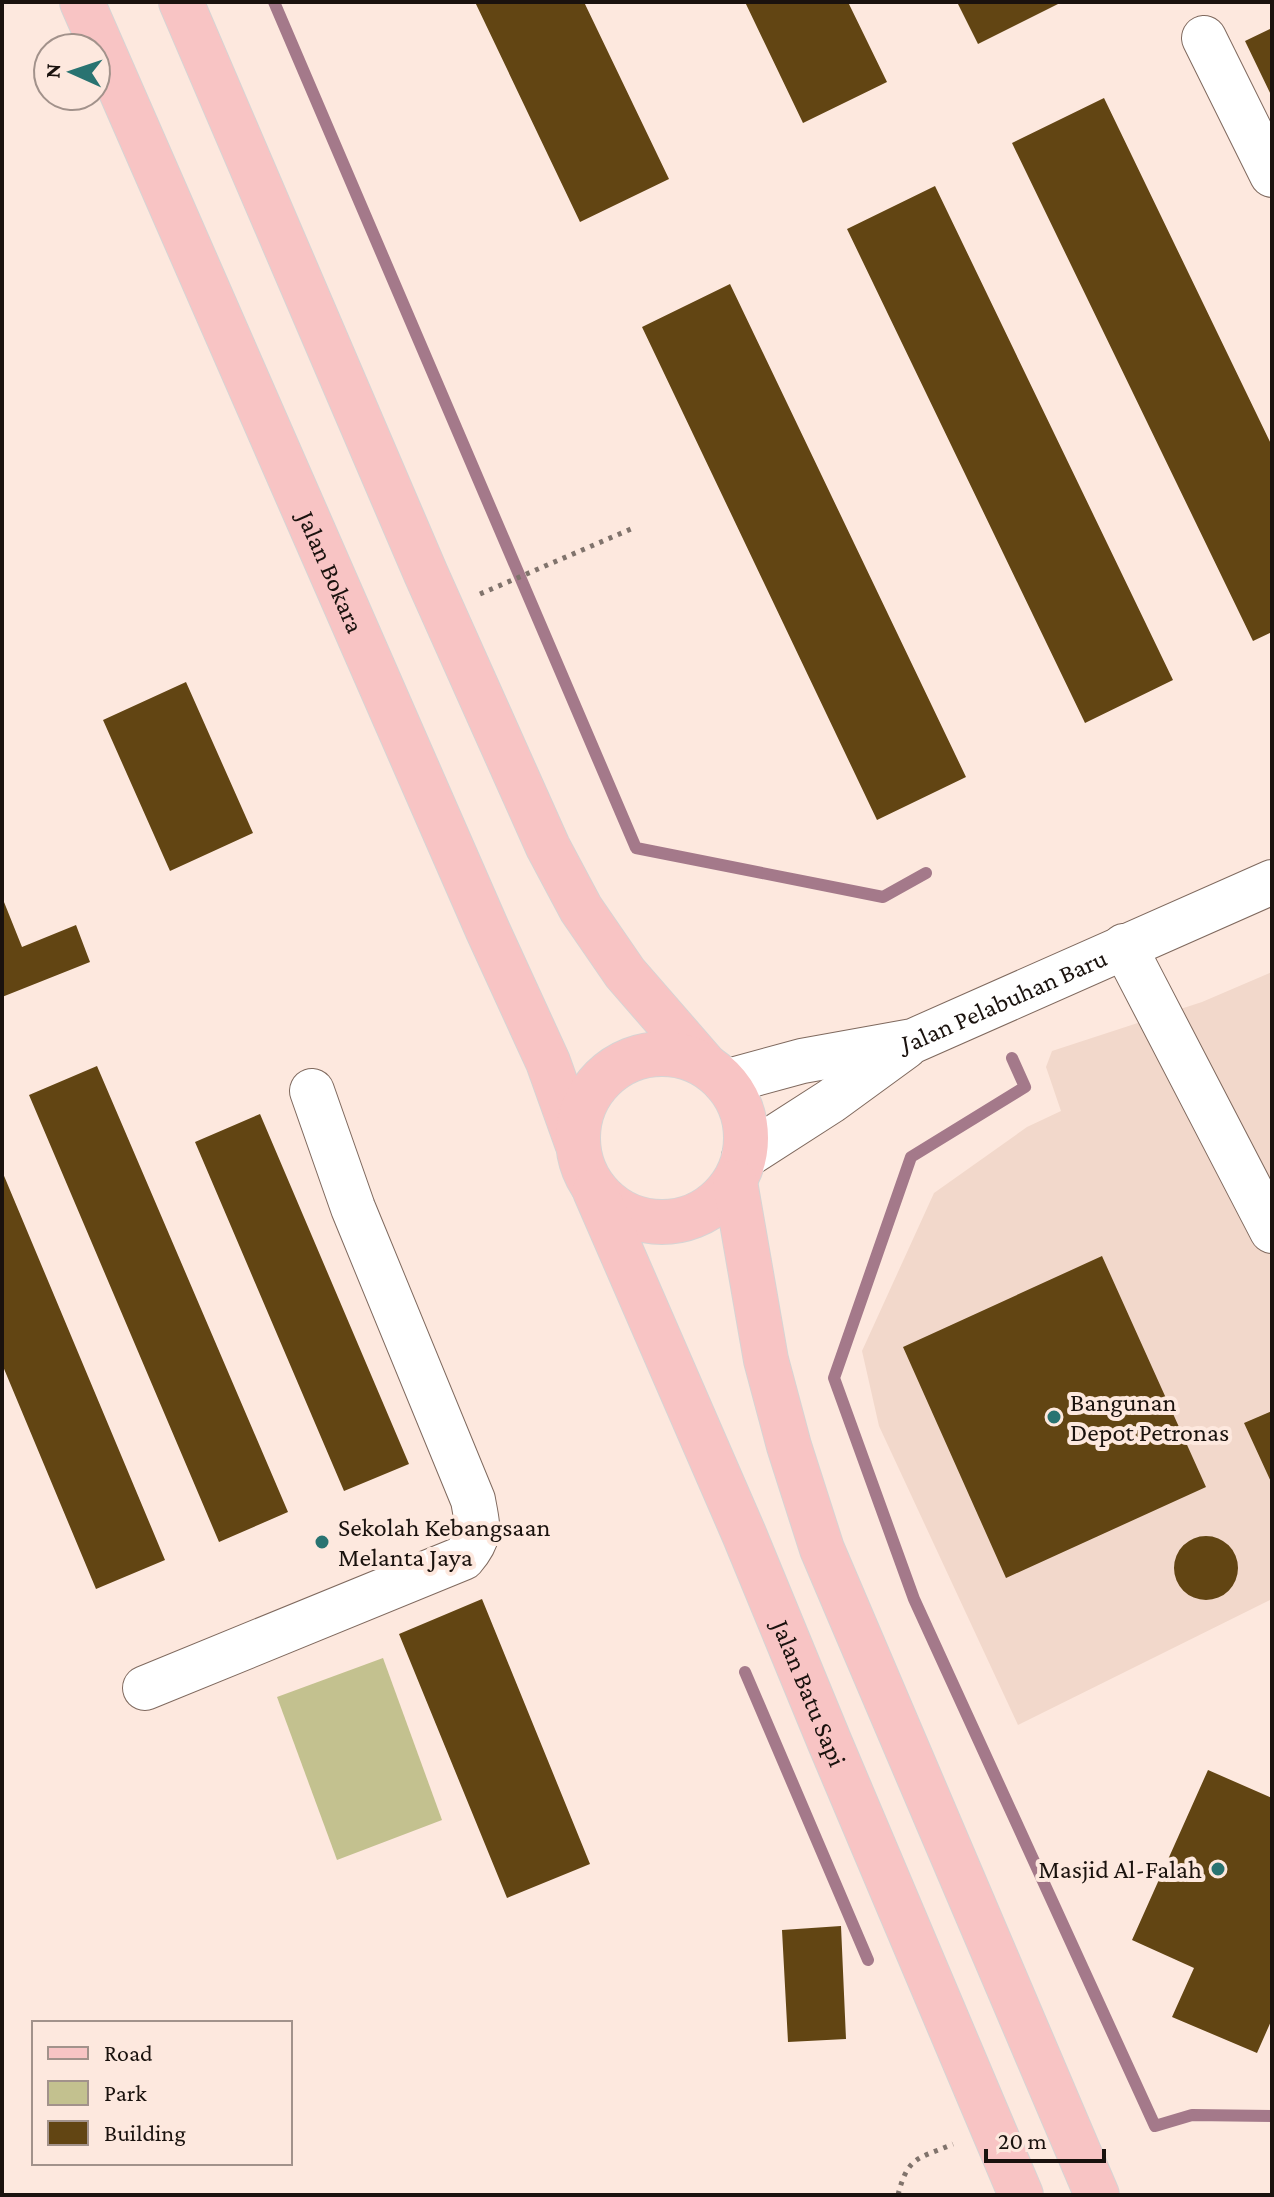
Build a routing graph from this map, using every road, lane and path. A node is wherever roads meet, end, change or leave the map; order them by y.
1 (82, 2) edge
2 (181, 2) edge
3 (1204, 38) dead end
4 (1272, 175) edge
5 (631, 529) dead end
6 (478, 594) dead end
7 (1272, 882) edge
8 (1124, 946) junction
9 (913, 1041) junction
10 (715, 1074) junction
11 (312, 1091) dead end
12 (577, 1143) junction
13 (740, 1169) junction
14 (595, 1191) junction
15 (1272, 1231) edge
16 (145, 1688) dead end
17 (950, 2145) dead end
18 (898, 2195) edge
19 (1021, 2195) edge
20 (1097, 2195) edge

1 - 12 main road, Jalan Bokara
2 - 10 main road
3 - 4 street
5 - 6 path
7 - 8 street, Jalan Pelabuhan Baru
8 - 9 street, Jalan Pelabuhan Baru
8 - 15 street
9 - 10 street, Jalan Pelabuhan Baru
9 - 13 street
10 - 12 main road
10 - 13 main road
11 - 16 street
12 - 14 main road
13 - 14 main road
13 - 20 main road
14 - 19 main road, Jalan Batu Sapi
17 - 18 path

